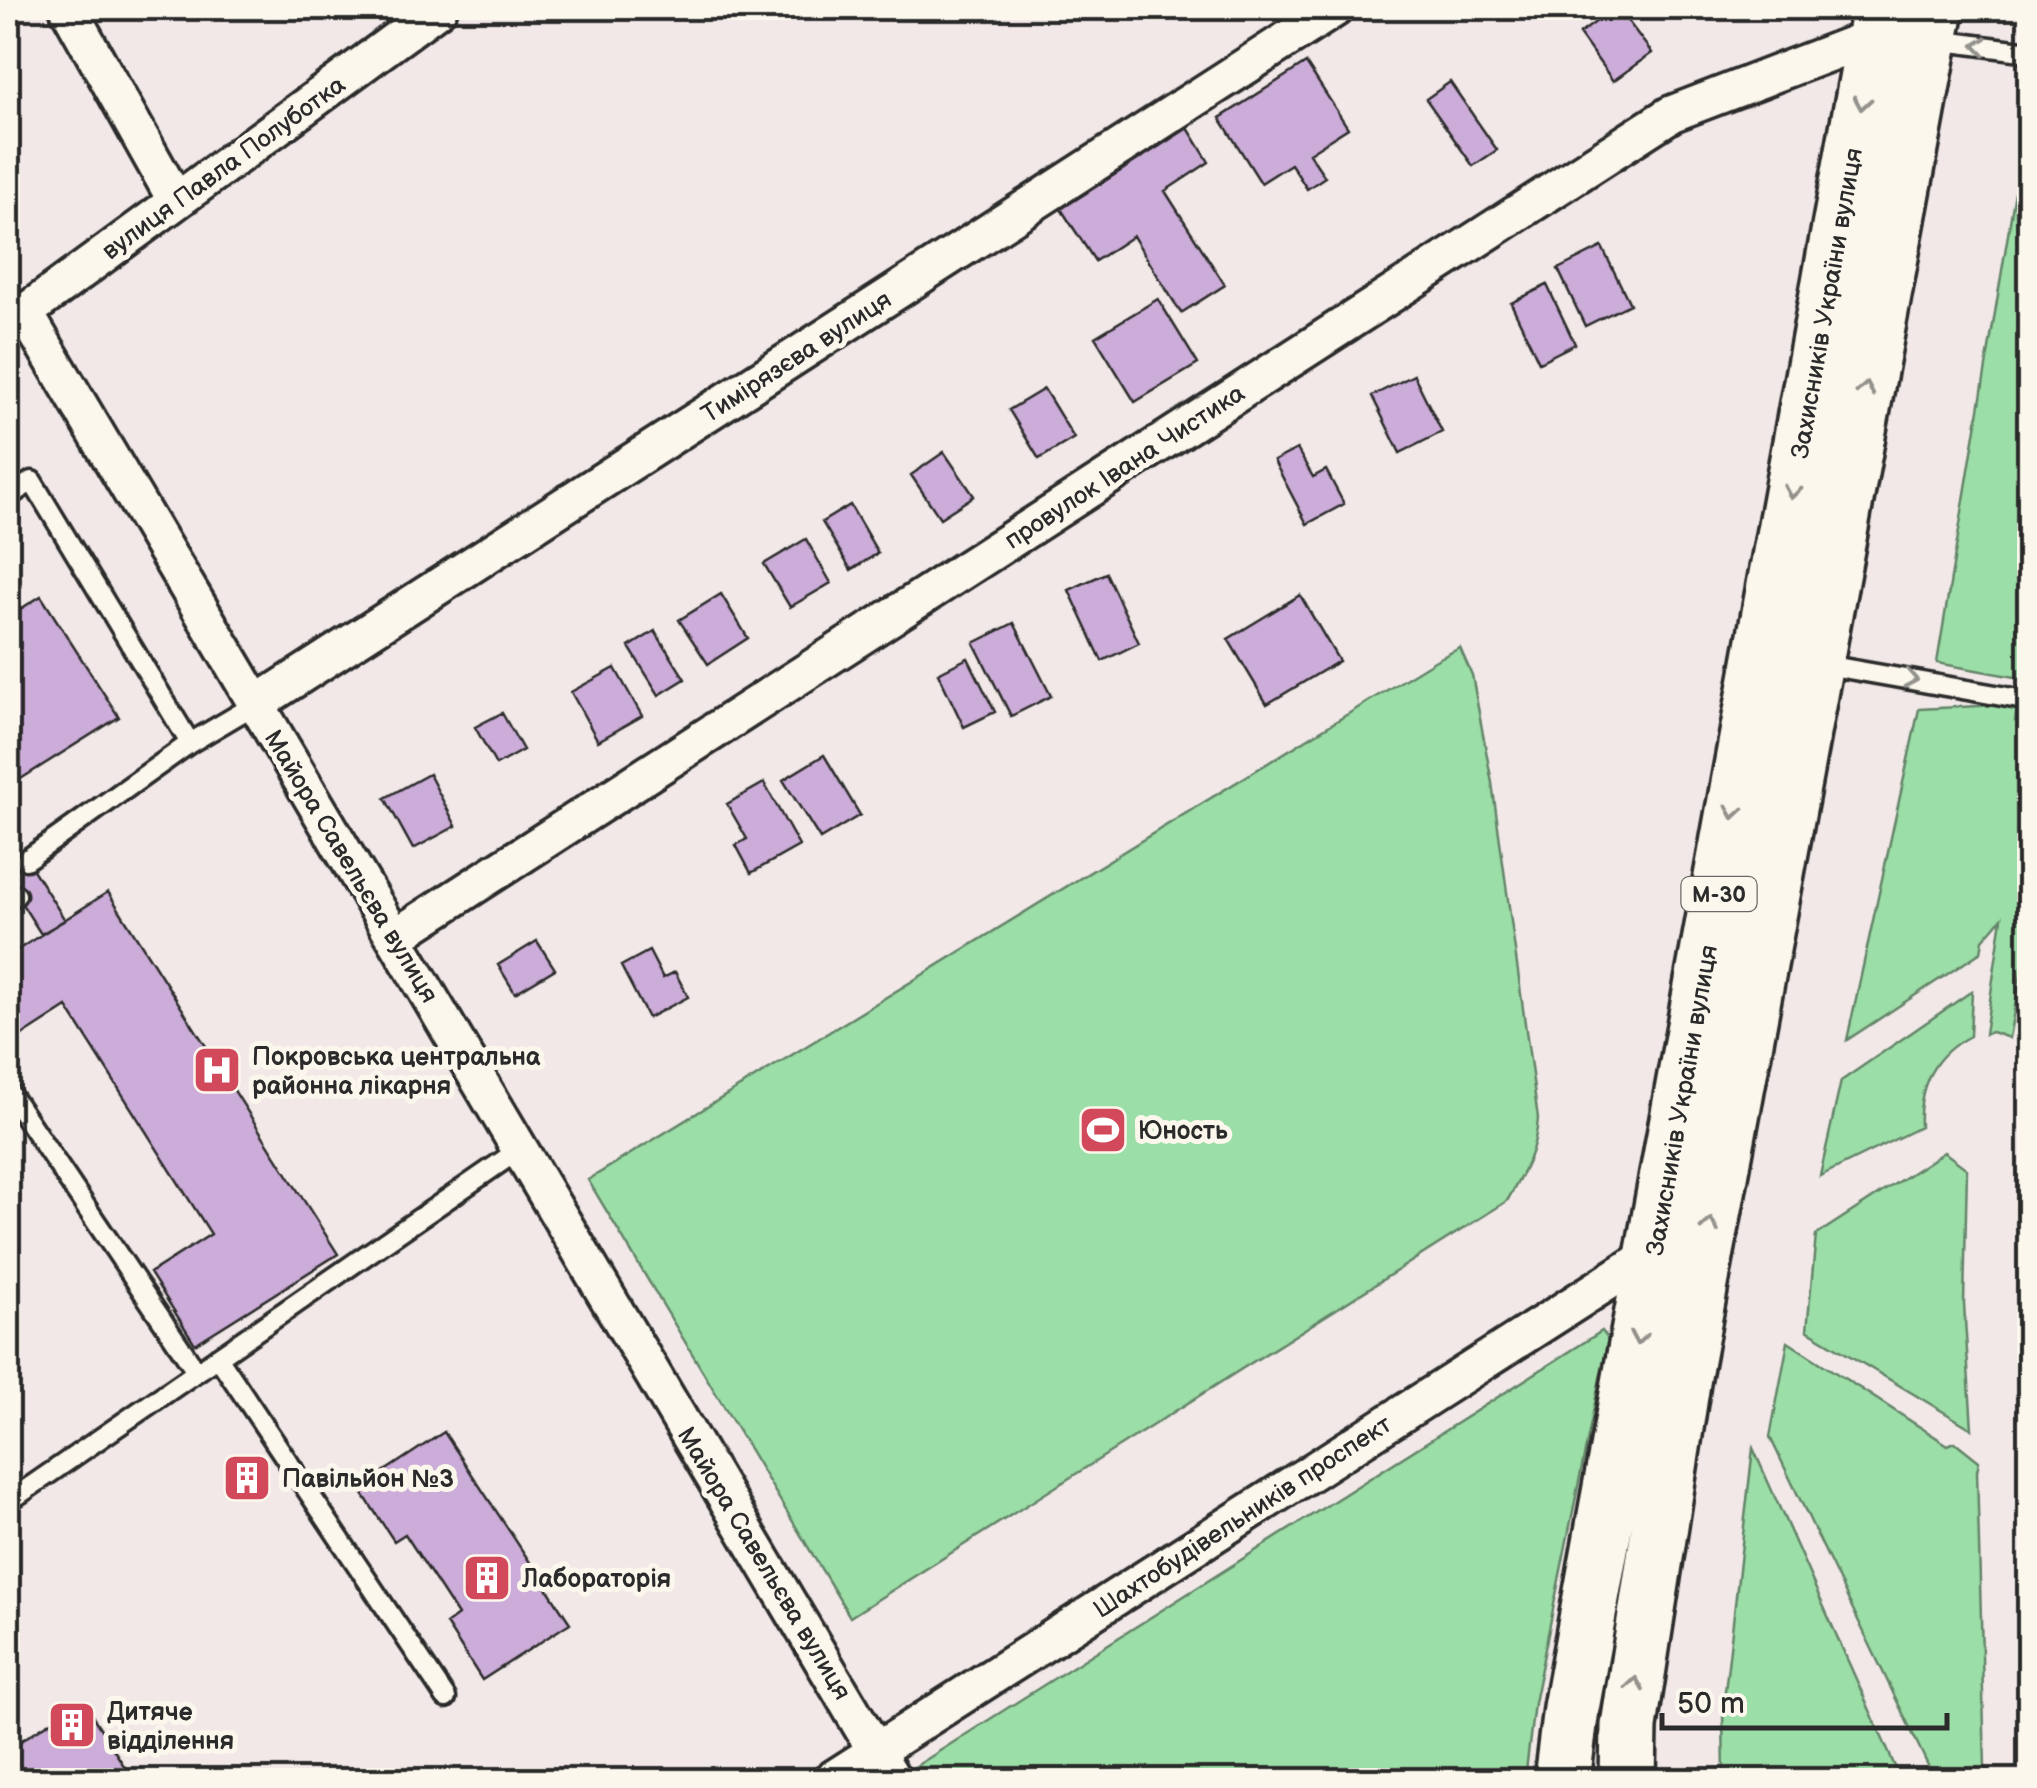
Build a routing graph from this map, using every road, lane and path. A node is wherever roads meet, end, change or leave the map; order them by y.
1 (68, 8) edge
2 (439, 8) edge
3 (1336, 8) edge
4 (1904, 28) edge
5 (2030, 52) edge
6 (176, 202) junction
7 (16, 320) edge
8 (8, 497) edge
9 (1815, 663) junction
10 (2030, 701) edge
11 (256, 704) junction
12 (190, 743) junction
13 (26, 860) dead end
14 (394, 937) junction
15 (8, 1091) edge
16 (520, 1150) junction
17 (1653, 1253) junction
18 (218, 1357) junction
19 (196, 1372) junction
20 (8, 1502) edge
21 (446, 1698) dead end
22 (883, 1766) edge
23 (831, 1780) edge
24 (1562, 1780) edge
25 (1628, 1780) edge

1 - 6 street
2 - 6 street, вулиця Павла Полуботка
3 - 11 street, Тимірязєва вулиця
5 -> 4 lane
9 -> 4 highway, Захисників України вулиця / М-30
4 - 14 street, провулок Івана Чистика
4 -> 17 highway, Захисників України вулиця / М-30
6 - 7 street, вулиця Павла Полуботка
7 - 11 street, Майора Савельєва вулиця
8 - 12 lane
9 -> 10 lane
25 -> 9 highway, Захисників України вулиця / М-30
11 - 12 lane
11 - 14 street, Майора Савельєва вулиця
12 - 13 lane
14 - 16 street, Майора Савельєва вулиця
15 - 19 lane
16 - 18 lane
16 - 22 street, Майора Савельєва вулиця
17 - 22 street, Шахтобудівельників проспект
17 -> 24 highway, Захисників України вулиця / М-30
18 - 19 lane
18 - 21 lane
19 - 20 lane
22 - 23 street, Шахтобудівельників проспект

